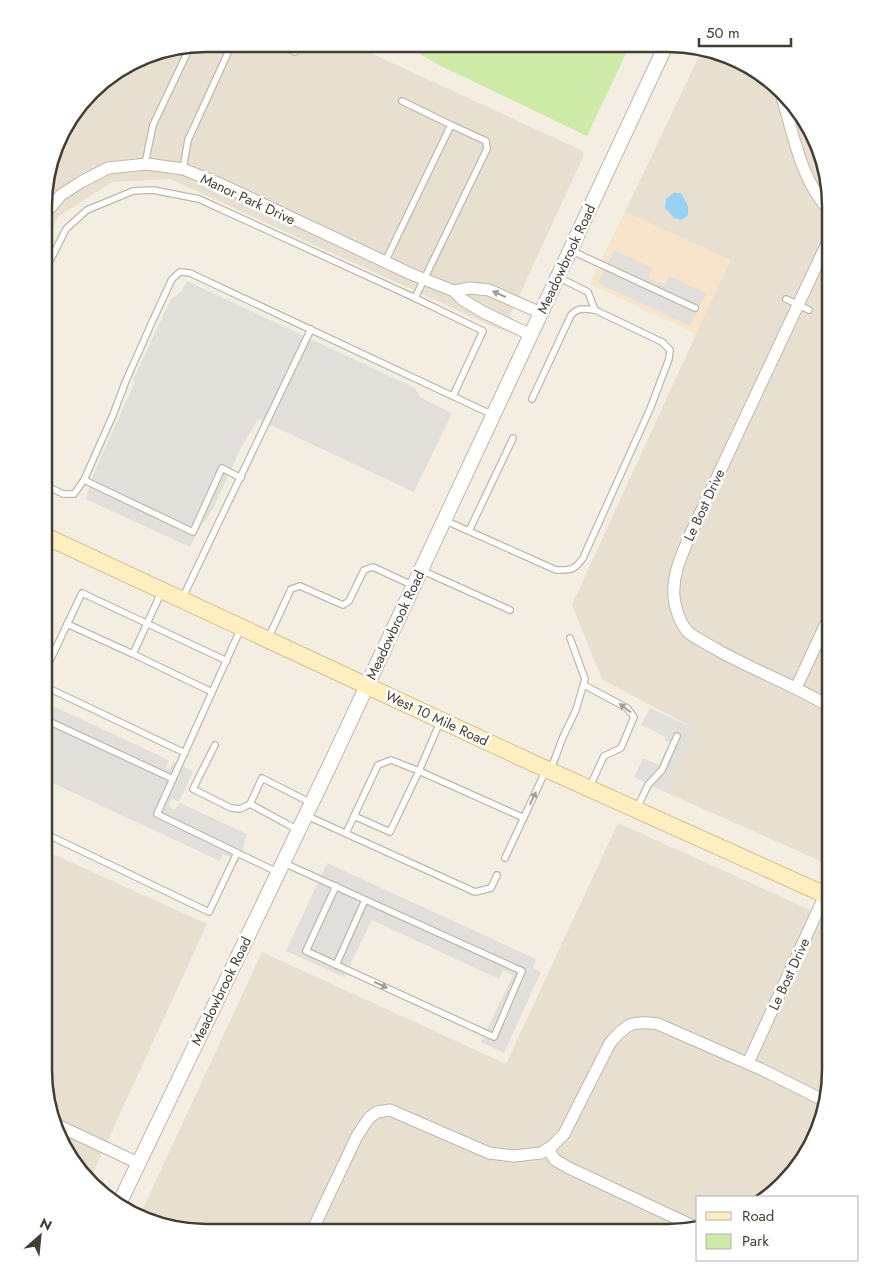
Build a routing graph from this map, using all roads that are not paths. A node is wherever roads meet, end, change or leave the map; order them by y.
1 (663, 52) edge
2 (228, 53) edge
3 (186, 54) edge
4 (402, 101) dead end
5 (785, 108) edge
6 (451, 125) junction
7 (145, 164) junction
8 (183, 169) junction
9 (821, 200) edge
10 (52, 206) edge
11 (570, 250) junction
12 (822, 254) edge
13 (52, 257) edge
14 (385, 262) junction
15 (558, 277) junction
16 (425, 279) junction
17 (454, 291) junction
18 (416, 298) junction
19 (786, 299) dead end
20 (797, 305) junction
21 (695, 308) dead end
22 (595, 310) junction
23 (809, 310) dead end
24 (541, 313) junction
25 (311, 329) junction
26 (531, 335) junction
27 (453, 396) junction
28 (532, 399) dead end
29 (493, 415) junction
30 (514, 438) dead end
31 (241, 478) junction
32 (84, 480) junction
33 (52, 488) edge
34 (444, 520) junction
35 (470, 531) junction
36 (52, 539) edge
37 (420, 570) junction
38 (413, 586) junction
39 (162, 591) junction
40 (182, 600) junction
41 (510, 610) dead end
42 (147, 623) junction
43 (67, 624) junction
44 (241, 628) junction
45 (822, 633) edge
46 (570, 638) dead end
47 (267, 640) junction
48 (133, 654) junction
49 (52, 655) edge
50 (227, 661) junction
51 (584, 685) junction
52 (366, 686) junction
53 (796, 688) junction
54 (52, 690) edge
55 (212, 692) junction
56 (821, 702) edge
57 (441, 720) junction
58 (52, 723) edge
59 (677, 736) dead end
60 (215, 745) dead end
61 (184, 753) junction
62 (549, 770) junction
63 (419, 771) junction
64 (173, 779) junction
65 (589, 788) junction
66 (250, 804) junction
67 (308, 809) junction
68 (636, 810) junction
69 (354, 816) junction
70 (524, 818) junction
71 (298, 830) junction
72 (346, 833) junction
73 (52, 837) edge
74 (237, 853) junction
75 (505, 858) dead end
76 (280, 867) junction
77 (497, 875) dead end
78 (336, 886) junction
79 (821, 889) edge
80 (365, 900) junction
81 (821, 907) edge
82 (336, 965) junction
83 (748, 1063) junction
84 (819, 1098) edge
85 (64, 1128) edge
86 (548, 1150) junction
87 (138, 1164) junction
88 (122, 1198) edge
89 (685, 1222) edge
90 (315, 1224) edge

1 - 11 street, Meadowbrook Road
2 - 8 lane
3 - 7 lane
4 - 6 lane
5 - 9 street
6 - 14 lane
6 - 16 lane
7 - 8 street, Manor Park Drive
7 - 10 street, Manor Park Drive
8 - 14 street, Manor Park Drive
11 - 15 street, Meadowbrook Road
11 - 21 lane
12 - 20 street, Le Bost Drive
13 - 18 lane
14 - 16 street, Manor Park Drive
15 - 22 lane
15 - 24 street, Meadowbrook Road
16 - 17 street, Manor Park Drive
16 - 18 lane
24 -> 17 street, Manor Park Drive
17 - 26 street, Manor Park Drive
18 - 27 lane
19 - 20 lane
20 - 23 lane
20 - 53 street, Le Bost Drive
22 - 28 lane
22 - 35 lane
24 - 26 street, Meadowbrook Road
25 - 27 lane
25 - 31 lane
25 - 32 lane
26 - 29 street, Meadowbrook Road
27 - 29 lane
29 - 34 street, Meadowbrook Road
30 - 35 lane
31 - 32 lane
31 - 40 lane
32 - 33 lane
34 - 35 lane
34 - 37 street, Meadowbrook Road
36 - 39 main road, West 10 Mile Road
37 - 38 street, Meadowbrook Road
37 - 41 lane
38 - 47 lane
38 - 52 street, Meadowbrook Road
39 - 40 main road, West 10 Mile Road
39 - 42 lane
40 - 44 main road, West 10 Mile Road
42 - 43 lane
42 - 48 lane
42 - 50 lane
43 - 48 lane
43 - 49 lane
44 - 47 main road, West 10 Mile Road
44 - 50 lane
45 - 53 street
46 - 51 lane
47 - 52 main road, West 10 Mile Road
48 - 55 lane
50 - 55 lane
51 - 62 lane
65 -> 51 lane
52 - 57 main road, West 10 Mile Road
52 - 67 street, Meadowbrook Road
53 - 56 street, Le Bost Drive
54 - 61 lane
55 - 61 lane
57 - 62 main road, West 10 Mile Road
57 - 63 lane
58 - 64 lane
59 - 68 lane
60 - 66 lane
61 - 64 lane
62 - 65 main road, West 10 Mile Road
70 -> 62 lane
63 - 69 lane
63 - 69 lane
63 - 70 lane
64 - 74 lane
65 - 68 main road, West 10 Mile Road
66 - 67 lane
66 - 71 lane
67 - 71 street, Meadowbrook Road
67 - 72 lane
68 - 79 main road, West 10 Mile Road
69 - 72 lane
70 - 75 lane
71 - 76 street, Meadowbrook Road
72 - 77 lane
73 - 74 lane
74 - 76 lane
76 - 78 lane
76 - 87 street, Meadowbrook Road
78 - 80 lane
78 - 82 lane
80 - 82 lane
82 -> 80 lane
81 - 83 street, Le Bost Drive
83 - 84 street
83 - 86 street
85 - 87 street
86 - 89 street
86 - 90 street
87 - 88 street, Meadowbrook Road

